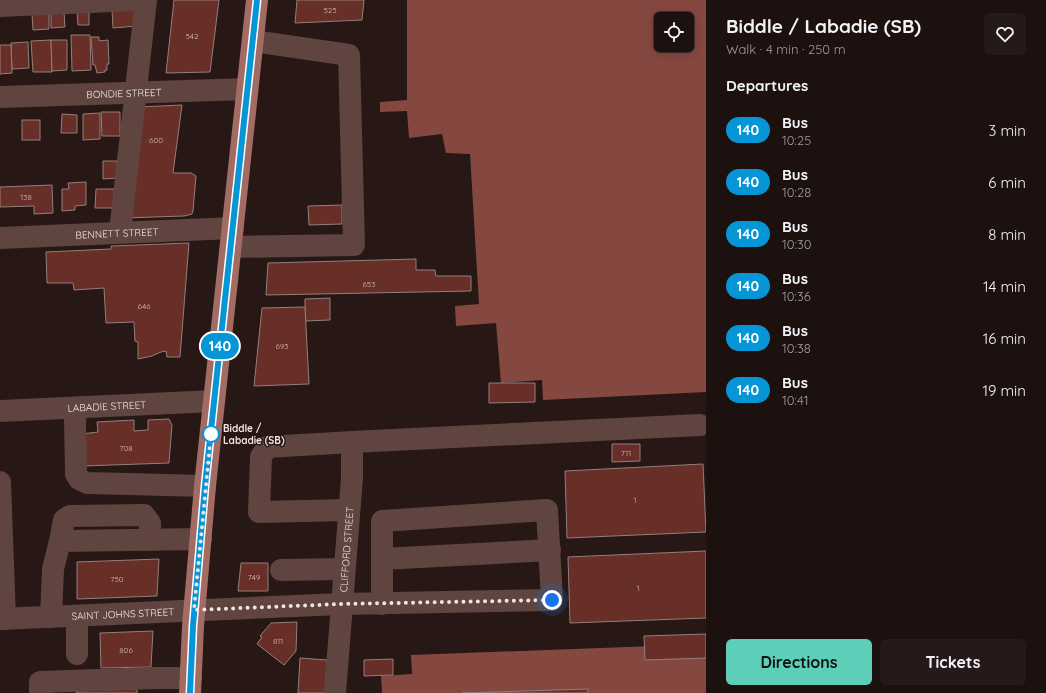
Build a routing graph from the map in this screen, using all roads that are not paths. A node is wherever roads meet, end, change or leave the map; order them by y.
1 (135, 0) edge
2 (146, 0) edge
3 (257, 0) edge
4 (0, 6) edge
5 (253, 42) junction
6 (247, 89) junction
7 (136, 92) junction
8 (0, 97) edge
9 (120, 232) junction
10 (232, 237) junction
11 (0, 238) edge
12 (214, 401) junction
13 (77, 408) junction
14 (0, 411) edge
15 (700, 425) dead end
16 (352, 442) junction
17 (0, 482) edge
18 (205, 486) junction
19 (349, 510) junction
20 (201, 539) junction
21 (550, 550) junction
22 (382, 559) junction
23 (344, 569) junction
24 (281, 570) dead end
25 (341, 604) junction
26 (382, 604) junction
27 (194, 610) junction
28 (76, 616) junction
29 (51, 617) junction
30 (3, 619) edge
31 (77, 654) dead end
32 (190, 685) edge
33 (40, 693) edge
34 (335, 693) edge

1 - 4 street
2 - 7 street
3 - 5 main road
5 - 6 main road
5 - 10 street, BENNETT STREET
6 - 7 street, BONDIE STREET
6 - 10 main road
7 - 8 street, BONDIE STREET
7 - 9 street
9 - 10 street, BENNETT STREET
9 - 11 street, BENNETT STREET
10 - 12 main road
12 - 13 street, LABADIE STREET
12 - 18 main road
13 - 14 street, LABADIE STREET
13 - 18 street
15 - 16 street
16 - 19 street, CLIFFORD STREET
16 - 19 street
17 - 30 street
18 - 20 main road
19 - 23 street, CLIFFORD STREET
20 - 27 main road
20 - 29 street
21 - 22 street
21 - 22 street
21 - 26 street, SAINT JOHNS STREET
22 - 26 street
23 - 24 street
23 - 25 street, CLIFFORD STREET
25 - 26 street, SAINT JOHNS STREET
25 - 27 street, SAINT JOHNS STREET
25 - 34 street, CLIFFORD STREET
27 - 28 street, SAINT JOHNS STREET
27 - 32 main road
28 - 29 street, SAINT JOHNS STREET
28 - 31 street
29 - 30 street, SAINT JOHNS STREET
32 - 33 street

